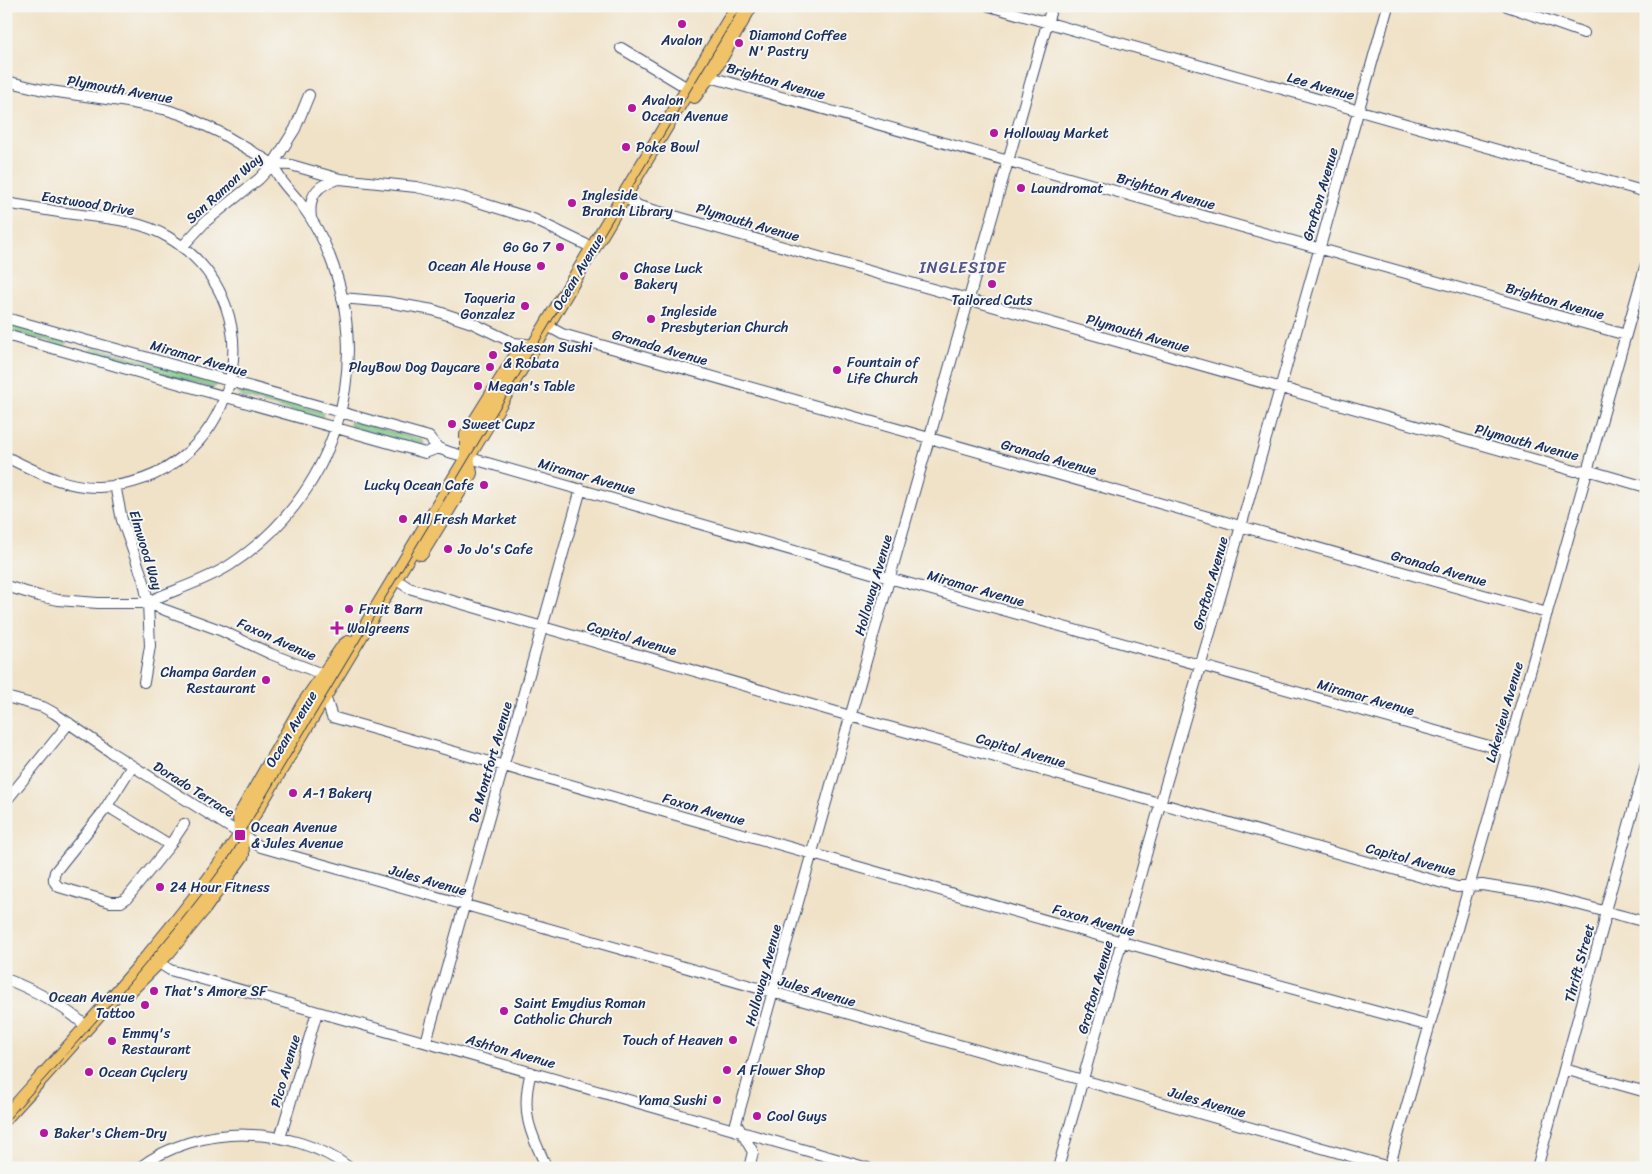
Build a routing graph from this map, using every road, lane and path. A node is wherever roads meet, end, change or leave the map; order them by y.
1 (738, 6) edge
2 (750, 6) edge
3 (989, 6) edge
4 (1052, 6) edge
5 (1388, 6) edge
6 (1508, 6) edge
7 (1048, 23) junction
8 (1584, 33) dead end
9 (621, 48) dead end
10 (703, 75) junction
11 (6, 81) edge
12 (689, 89) junction
13 (309, 95) dead end
14 (1358, 111) junction
15 (669, 122) junction
16 (1010, 160) junction
17 (273, 164) junction
18 (340, 179) junction
19 (1646, 192) edge
20 (624, 197) junction
21 (6, 203) edge
22 (312, 219) junction
23 (182, 247) junction
24 (593, 248) junction
25 (1319, 248) junction
26 (1646, 264) edge
27 (342, 298) junction
28 (970, 299) junction
29 (6, 318) edge
30 (546, 325) junction
31 (6, 335) edge
32 (1626, 335) junction
33 (534, 345) junction
34 (1280, 387) junction
35 (228, 389) junction
36 (341, 412) junction
37 (336, 428) junction
38 (931, 438) junction
39 (438, 448) junction
40 (6, 457) edge
41 (467, 457) junction
42 (1587, 470) junction
43 (115, 485) junction
44 (1646, 487) edge
45 (581, 489) junction
46 (1241, 526) junction
47 (889, 578) junction
48 (394, 579) junction
49 (6, 586) edge
50 (148, 603) junction
51 (1547, 612) junction
52 (542, 627) junction
53 (361, 634) junction
54 (1200, 665) junction
55 (320, 681) junction
56 (144, 682) dead end
57 (324, 695) junction
58 (6, 697) edge
59 (850, 716) junction
60 (69, 723) junction
61 (1507, 751) junction
62 (1646, 764) edge
63 (503, 765) junction
64 (132, 766) junction
65 (6, 801) edge
66 (1161, 803) junction
67 (107, 806) junction
68 (184, 824) dead end
69 (241, 835) junction
70 (170, 846) junction
71 (811, 854) junction
72 (1469, 887) junction
73 (464, 904) junction
74 (1606, 911) junction
75 (1646, 922) edge
76 (1122, 942) junction
77 (153, 960) junction
78 (6, 979) edge
79 (772, 993) junction
80 (317, 1012) junction
81 (1429, 1026) junction
82 (87, 1027) junction
83 (426, 1042) junction
84 (1564, 1069) junction
85 (531, 1072) junction
86 (1082, 1081) junction
87 (1646, 1092) edge
88 (12, 1106) edge
89 (6, 1117) edge
90 (740, 1132) junction
91 (280, 1138) junction
92 (139, 1168) edge
93 (350, 1168) edge
94 (547, 1168) edge
95 (749, 1168) edge
96 (868, 1168) edge
97 (1058, 1168) edge
98 (1389, 1168) edge
99 (1537, 1168) edge

1 - 10 main road, Ocean Avenue
2 - 10 main road, Ocean Avenue
3 - 7 street, Lee Avenue
4 - 7 street, Holloway Avenue
5 - 14 street, Grafton Avenue
6 - 8 street
7 - 14 street, Lee Avenue
7 - 16 street, Holloway Avenue
9 - 12 street
10 - 12 main road, Ocean Avenue
10 - 15 main road, Ocean Avenue
10 - 16 street, Brighton Avenue
11 - 17 street, Plymouth Avenue
12 - 15 main road, Ocean Avenue
13 - 17 street, San Ramon Way
14 - 19 street, Lee Avenue
14 - 25 street, Grafton Avenue
15 - 20 main road, Ocean Avenue
16 - 25 street, Brighton Avenue
16 - 28 street, Holloway Avenue
17 - 18 street, Plymouth Avenue
17 - 22 street
17 - 23 street, San Ramon Way
18 - 22 street
18 - 24 street, Plymouth Avenue
20 - 24 main road, Ocean Avenue
20 - 28 street, Plymouth Avenue
21 - 23 street, Eastwood Drive
22 - 27 street
23 - 35 street, Eastwood Drive
24 - 30 main road, Ocean Avenue
25 - 32 street, Brighton Avenue
25 - 34 street, Grafton Avenue
26 - 32 street, Lakeview Avenue
27 - 33 street
27 - 36 street
28 - 34 street, Plymouth Avenue
28 - 38 street, Holloway Avenue
29 - 35 street, Miramar Avenue
30 - 33 main road, Ocean Avenue
30 - 38 street, Granada Avenue
31 - 35 street, Miramar Avenue
32 - 42 street, Lakeview Avenue
33 - 41 main road, Ocean Avenue
34 - 42 street, Plymouth Avenue
34 - 46 street, Grafton Avenue
35 - 36 street, Miramar Avenue
35 - 37 street, Miramar Avenue
35 - 43 street, Eastwood Drive
36 - 37 street
36 - 39 street, Miramar Avenue
37 - 39 street, Miramar Avenue
37 - 50 street
38 - 46 street, Granada Avenue
38 - 47 street, Holloway Avenue
39 - 41 street, Miramar Avenue
40 - 43 street, Eastwood Drive
41 - 45 street, Miramar Avenue
41 - 48 main road, Ocean Avenue
42 - 44 street, Plymouth Avenue
42 - 51 street, Lakeview Avenue
43 - 50 street, Elmwood Way
45 - 47 street, Miramar Avenue
45 - 52 street, De Montfort Avenue
46 - 51 street, Granada Avenue
46 - 54 street, Grafton Avenue
47 - 54 street, Miramar Avenue
47 - 59 street, Holloway Avenue
48 - 52 street, Capitol Avenue
48 - 53 main road, Ocean Avenue
49 - 50 street, Faxon Avenue
50 - 55 street, Faxon Avenue
50 - 56 street, Elmwood Way
51 - 61 street, Lakeview Avenue
52 - 59 street, Capitol Avenue
52 - 63 street, De Montfort Avenue
53 - 55 main road, Ocean Avenue
53 - 57 main road, Ocean Avenue
54 - 61 street, Miramar Avenue
54 - 66 street, Grafton Avenue
55 - 57 street, Faxon Avenue
55 - 69 main road, Ocean Avenue
57 - 63 street, Faxon Avenue
57 - 69 main road, Ocean Avenue
58 - 60 street, Dorado Terrace
59 - 66 street, Capitol Avenue
59 - 71 street, Holloway Avenue
60 - 64 street, Dorado Terrace
60 - 65 street
61 - 72 street, Lakeview Avenue
62 - 74 street, Thrift Street
63 - 71 street, Faxon Avenue
63 - 73 street, De Montfort Avenue
64 - 67 street, Dorado Terrace
64 - 69 street, Dorado Terrace
66 - 72 street, Capitol Avenue
66 - 76 street, Grafton Avenue
67 - 70 street
67 - 70 street, Dorado Terrace
68 - 70 street, Dorado Terrace
69 - 73 street, Jules Avenue
69 - 77 main road, Ocean Avenue
71 - 76 street, Faxon Avenue
71 - 79 street, Holloway Avenue
72 - 74 street, Capitol Avenue
72 - 81 street, Lakeview Avenue
73 - 79 street, Jules Avenue
73 - 83 street, De Montfort Avenue
74 - 75 street, Capitol Avenue
74 - 84 street, Thrift Street
76 - 81 street, Faxon Avenue
76 - 86 street, Grafton Avenue
77 - 80 street, Ashton Avenue
77 - 82 main road, Ocean Avenue
78 - 82 street
79 - 86 street, Jules Avenue
79 - 90 street, Holloway Avenue
80 - 83 street, Ashton Avenue
80 - 91 street, Pico Avenue
81 - 98 street, Lakeview Avenue
82 - 88 main road, Ocean Avenue
83 - 85 street, Ashton Avenue
84 - 87 street
84 - 99 street, Thrift Street
85 - 90 street, Ashton Avenue
85 - 94 street
86 - 97 street, Grafton Avenue
86 - 98 street, Jules Avenue
88 - 89 main road, Ocean Avenue
90 - 95 street
90 - 96 street, Ashton Avenue
91 - 92 street
91 - 93 street

